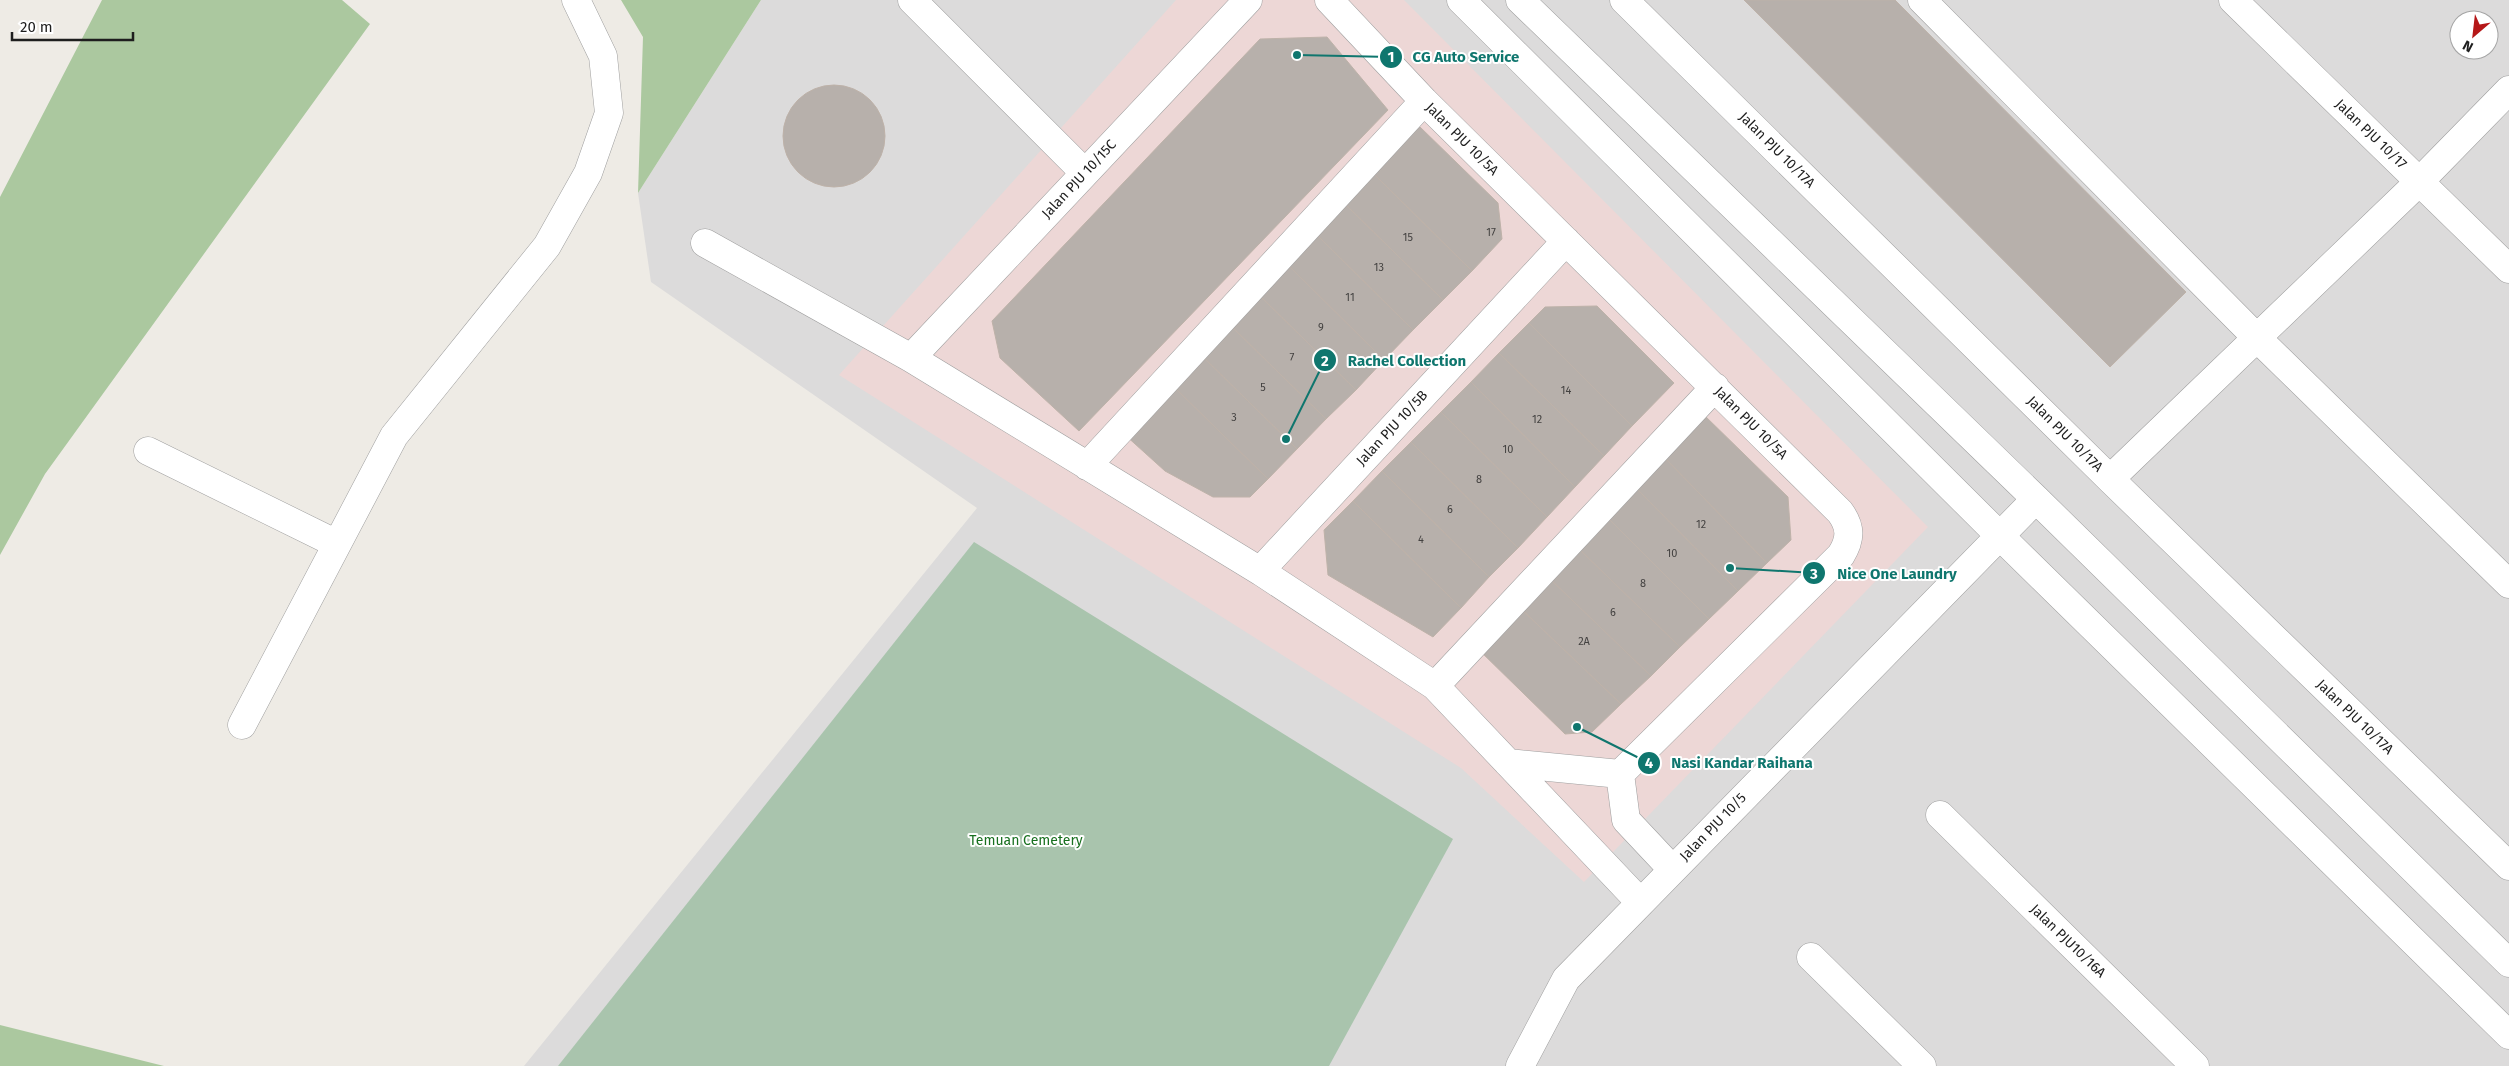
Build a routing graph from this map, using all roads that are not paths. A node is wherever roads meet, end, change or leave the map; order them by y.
1 (576, 0) edge
2 (912, 0) edge
3 (1248, 0) edge
4 (1329, 0) edge
5 (1461, 0) edge
6 (1520, 0) edge
7 (1624, 0) edge
8 (1922, 0) edge
9 (2233, 0) edge
10 (2509, 90) edge
11 (1424, 102) junction
12 (1085, 173) junction
13 (2420, 182) junction
14 (1566, 241) junction
15 (705, 243) dead end
16 (2509, 269) edge
17 (2257, 338) junction
18 (911, 358) junction
19 (1714, 387) junction
20 (148, 451) dead end
21 (1087, 466) junction
22 (2110, 478) junction
23 (2036, 499) junction
24 (2000, 536) junction
25 (337, 544) junction
26 (1260, 571) junction
27 (2509, 584) edge
28 (1435, 686) junction
29 (242, 725) dead end
30 (1508, 763) junction
31 (1620, 774) junction
32 (1940, 816) dead end
33 (2509, 866) edge
34 (1672, 869) junction
35 (1640, 902) junction
36 (1811, 957) dead end
37 (2509, 964) edge
38 (2509, 1035) edge
39 (1520, 1066) edge
40 (1922, 1066) edge
41 (2196, 1066) edge

1 - 25 street
2 - 12 street
3 - 12 street, Jalan PJU 10/15C
4 - 11 street, Jalan PJU 10/5A
5 - 24 street
6 - 23 street
7 - 22 street, Jalan PJU 10/17A
8 - 17 street
9 - 13 street, Jalan PJU 10/17
10 - 13 street
11 - 14 street, Jalan PJU 10/5A
11 - 21 street
12 - 18 street, Jalan PJU 10/15C
13 - 16 street, Jalan PJU 10/17
13 - 17 street
14 - 19 street, Jalan PJU 10/5A
14 - 26 street, Jalan PJU 10/5B
15 - 18 street
17 - 22 street
17 - 27 street
18 - 21 street
19 - 28 street
19 - 31 street, Jalan PJU 10/5A
20 - 25 street
21 - 26 street
22 - 33 street, Jalan PJU 10/17A
23 - 24 street, Jalan PJU 10/5
23 - 37 street
24 - 34 street, Jalan PJU 10/5
24 - 38 street
25 - 29 street
26 - 28 street
28 - 30 street
30 - 31 street
30 - 35 street
31 - 34 street
32 - 41 street, Jalan PJU10/16A
34 - 35 street, Jalan PJU 10/5
35 - 39 street, Jalan PJU 10/5
36 - 40 street

